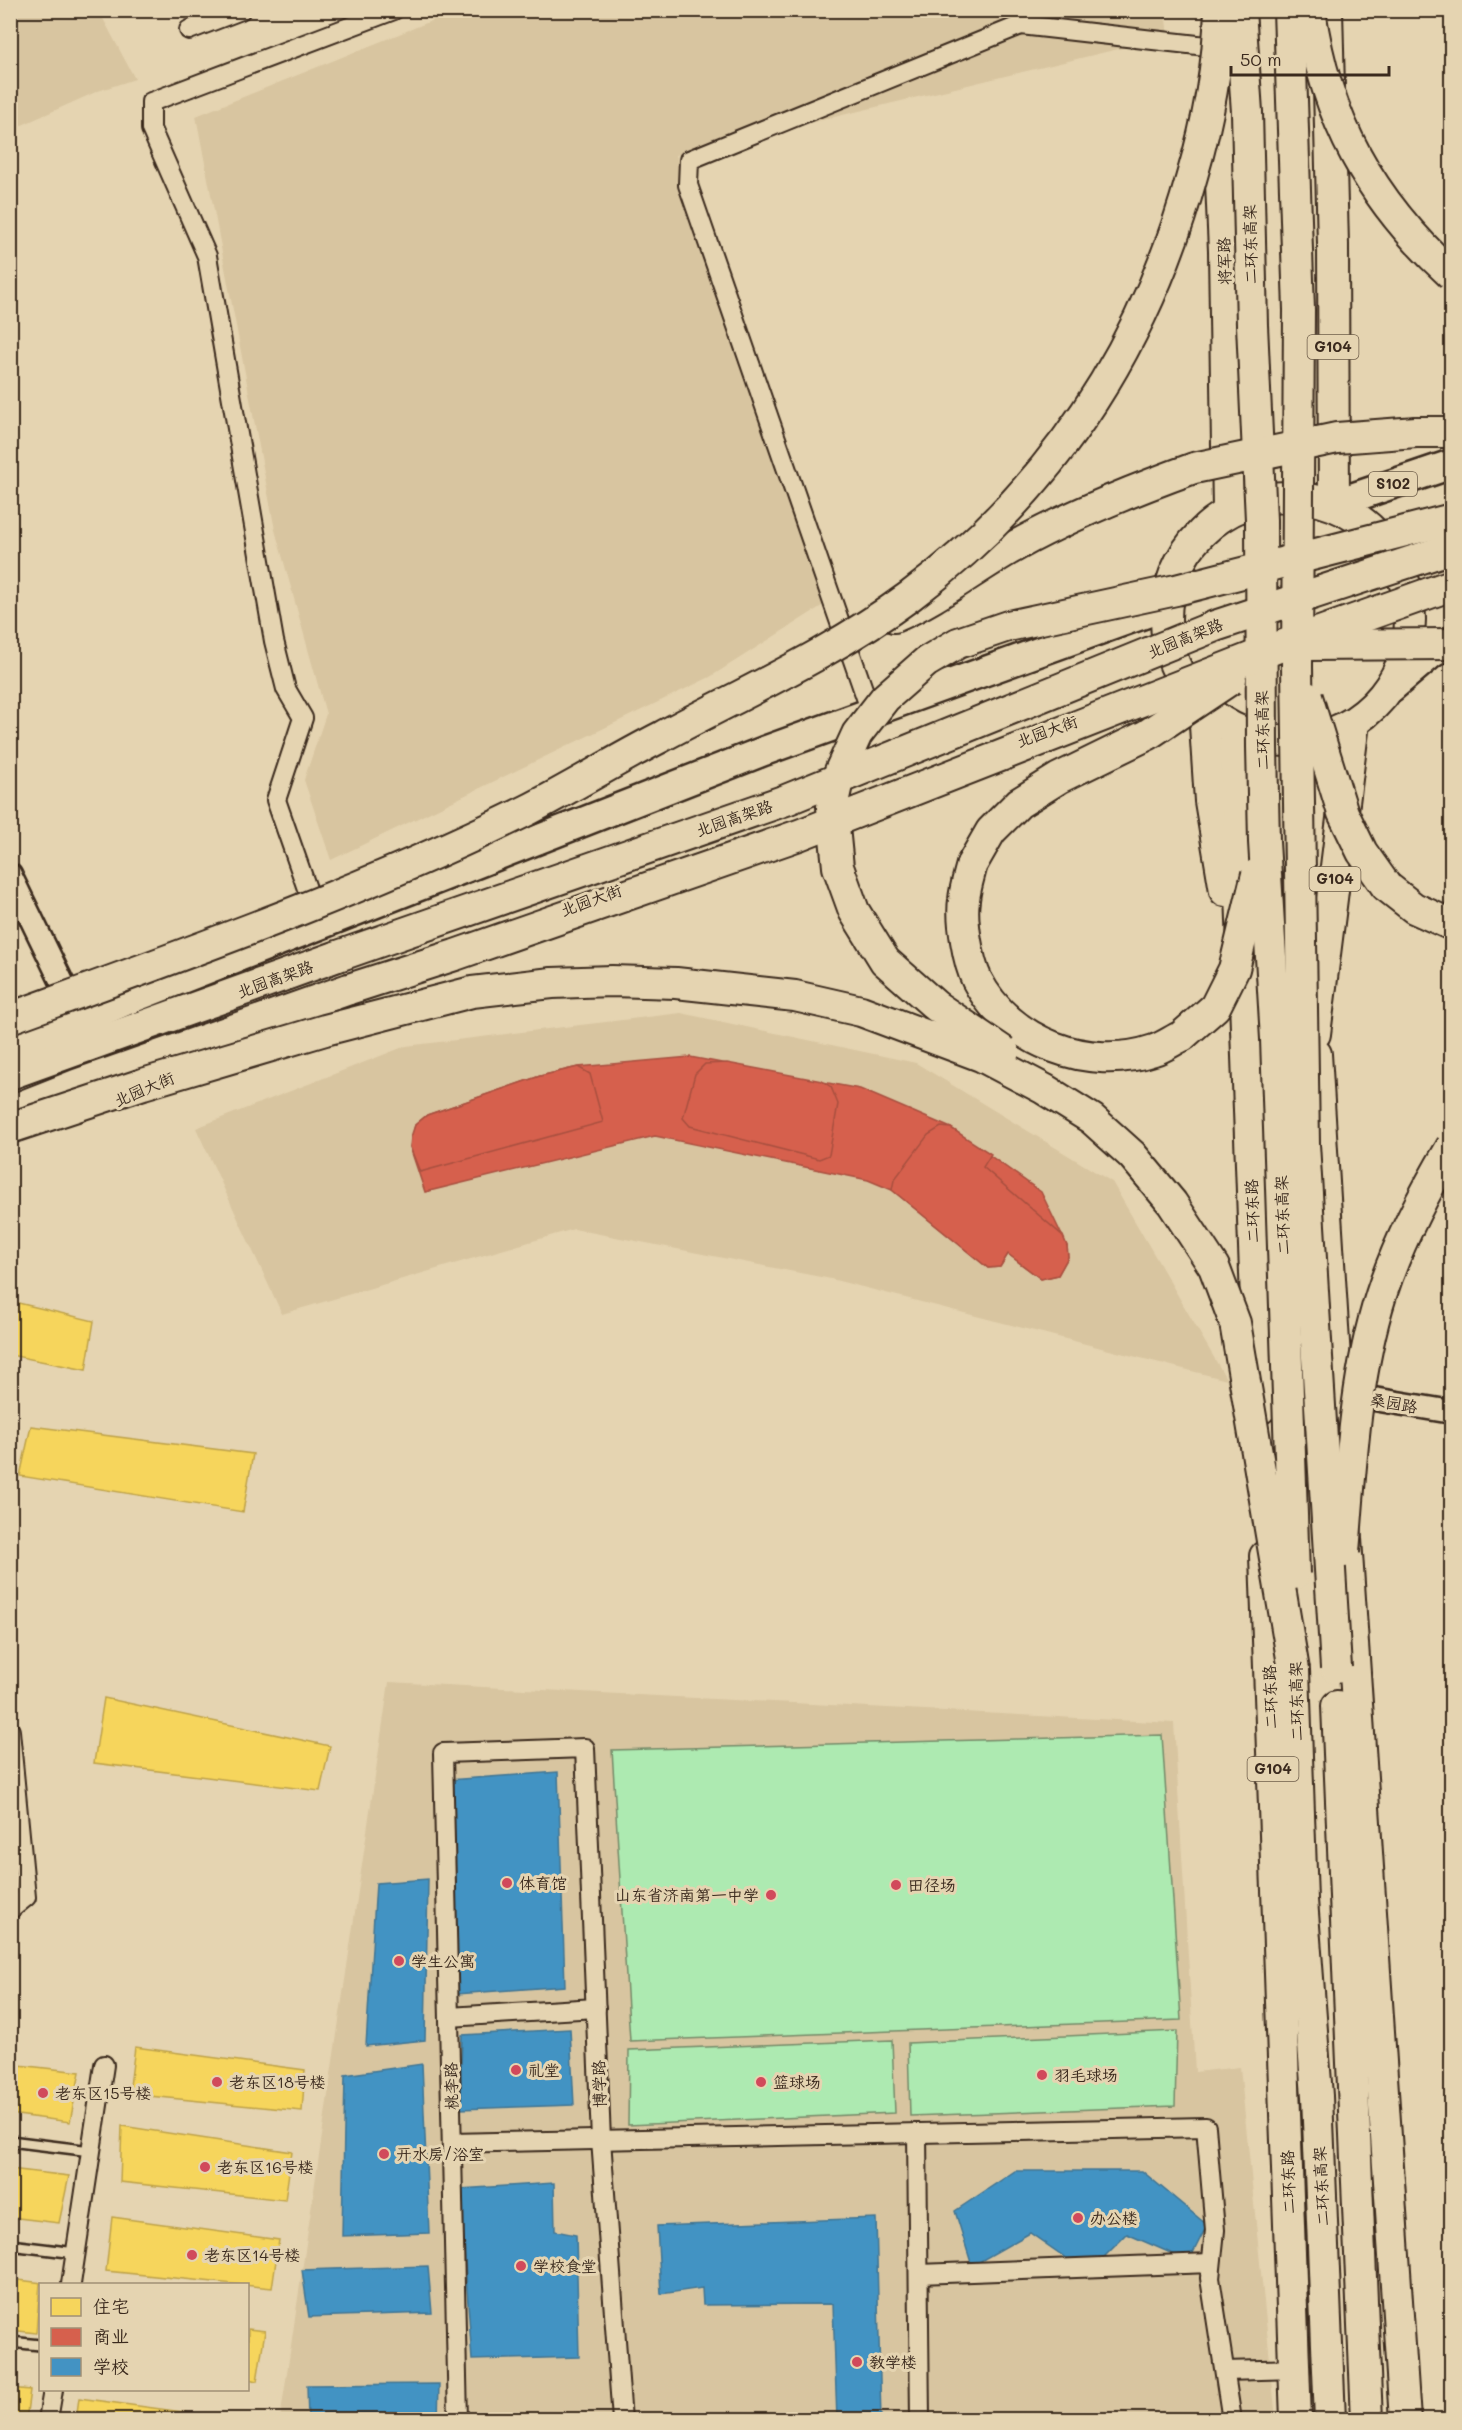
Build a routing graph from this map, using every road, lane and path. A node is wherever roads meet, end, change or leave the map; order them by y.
1 (241, 10) edge
2 (394, 10) edge
3 (1214, 10) edge
4 (1220, 10) edge
5 (1240, 10) edge
6 (1289, 10) edge
7 (1310, 10) edge
8 (1327, 10) edge
9 (1021, 18) edge
10 (189, 30) dead end
11 (1215, 47) junction
12 (1452, 275) edge
13 (1452, 432) edge
14 (1452, 464) edge
15 (1334, 504) junction
16 (1228, 511) junction
17 (1452, 519) edge
18 (1452, 548) edge
19 (1452, 585) edge
20 (1163, 607) junction
21 (855, 632) junction
22 (1452, 642) edge
23 (1289, 656) junction
24 (1181, 681) junction
25 (1391, 688) junction
26 (1204, 710) junction
27 (871, 712) junction
28 (1354, 723) junction
29 (1235, 730) junction
30 (1310, 740) junction
31 (1264, 842) junction
32 (10, 875) edge
33 (312, 903) junction
34 (1452, 926) edge
35 (1245, 1010) junction
36 (10, 1018) edge
37 (81, 1020) junction
38 (1315, 1034) junction
39 (10, 1051) edge
40 (10, 1074) edge
41 (10, 1111) edge
42 (1092, 1119) junction
43 (10, 1128) edge
44 (10, 1142) edge
45 (1452, 1146) edge
46 (1337, 1393) junction
47 (1452, 1412) edge
48 (1336, 1668) junction
49 (1294, 1670) junction
50 (10, 1731) edge
51 (443, 1753) joint
52 (14, 1814) edge
53 (10, 1910) edge
54 (596, 2008) junction
55 (449, 2017) junction
56 (104, 2065) dead end
57 (917, 2133) junction
58 (601, 2140) junction
59 (10, 2141) edge
60 (452, 2143) junction
61 (91, 2151) junction
62 (10, 2245) edge
63 (76, 2253) junction
64 (1212, 2263) junction
65 (919, 2274) junction
66 (71, 2283) edge
67 (10, 2342) edge
68 (39, 2345) edge
69 (1294, 2369) junction
70 (1225, 2372) junction
71 (53, 2391) edge
72 (48, 2420) edge
73 (458, 2420) edge
74 (622, 2420) edge
75 (920, 2420) edge
76 (1232, 2420) edge
77 (1296, 2420) edge
78 (1330, 2420) edge
79 (1367, 2420) edge
80 (1405, 2420) edge

1 - 10 street
2 - 33 street
3 - 11 highway, 将军路
4 - 21 highway, bridge
5 - 31 highway, 二环东高架, bridge
6 - 23 highway, 二环东高架, bridge
7 - 12 highway, bridge
8 - 15 highway, G104
9 - 11 street
9 - 27 street
11 - 16 highway, 将军路
13 - 21 highway, bridge
14 - 15 main road, S102
15 - 16 highway
15 - 25 highway
16 - 20 highway
17 - 42 highway, bridge
18 - 40 highway, 北园高架路, bridge
19 - 23 highway, 北园高架路, bridge
20 - 24 highway
20 - 27 main road
21 - 33 highway, bridge
22 - 23 highway, bridge
22 - 25 main road
23 - 31 highway, bridge
23 - 34 highway, bridge
23 - 41 highway, 北园高架路, bridge
23 - 48 highway, 二环东高架, bridge
24 - 26 highway
24 - 44 main road, 北园大街
25 - 28 highway
26 - 29 highway
26 - 35 highway, 二环东路 / G104
27 - 37 main road
28 - 30 highway
28 - 38 highway, G104
29 - 30 highway
29 - 35 highway, 二环东路 / G104
30 - 38 highway, G104
31 - 49 highway, 二环东高架, bridge
32 - 37 street
33 - 36 highway, bridge
35 - 69 highway, 二环东路 / G104
37 - 39 main road
38 - 46 highway, G104
42 - 43 highway, bridge
42 - 49 highway, bridge
45 - 48 highway, bridge
46 - 47 street, 桑园路
46 - 80 highway, G104
48 - 79 highway, 二环东高架
49 - 78 highway, 二环东高架
50 - 52 street
51 - 54 street, 博学路
51 - 55 street, 桃李路
52 - 53 street
54 - 55 street
54 - 58 street, 博学路
55 - 60 street, 桃李路
56 - 61 street
57 - 58 street
57 - 64 street
57 - 65 street
58 - 60 street
58 - 74 street, 博学路
59 - 61 lane
60 - 73 street, 桃李路
61 - 63 street
62 - 63 lane
63 - 66 street
64 - 65 street
64 - 70 street
65 - 75 street
67 - 68 lane
69 - 70 street
69 - 77 highway, 二环东路 / G104
70 - 76 street
71 - 72 street

